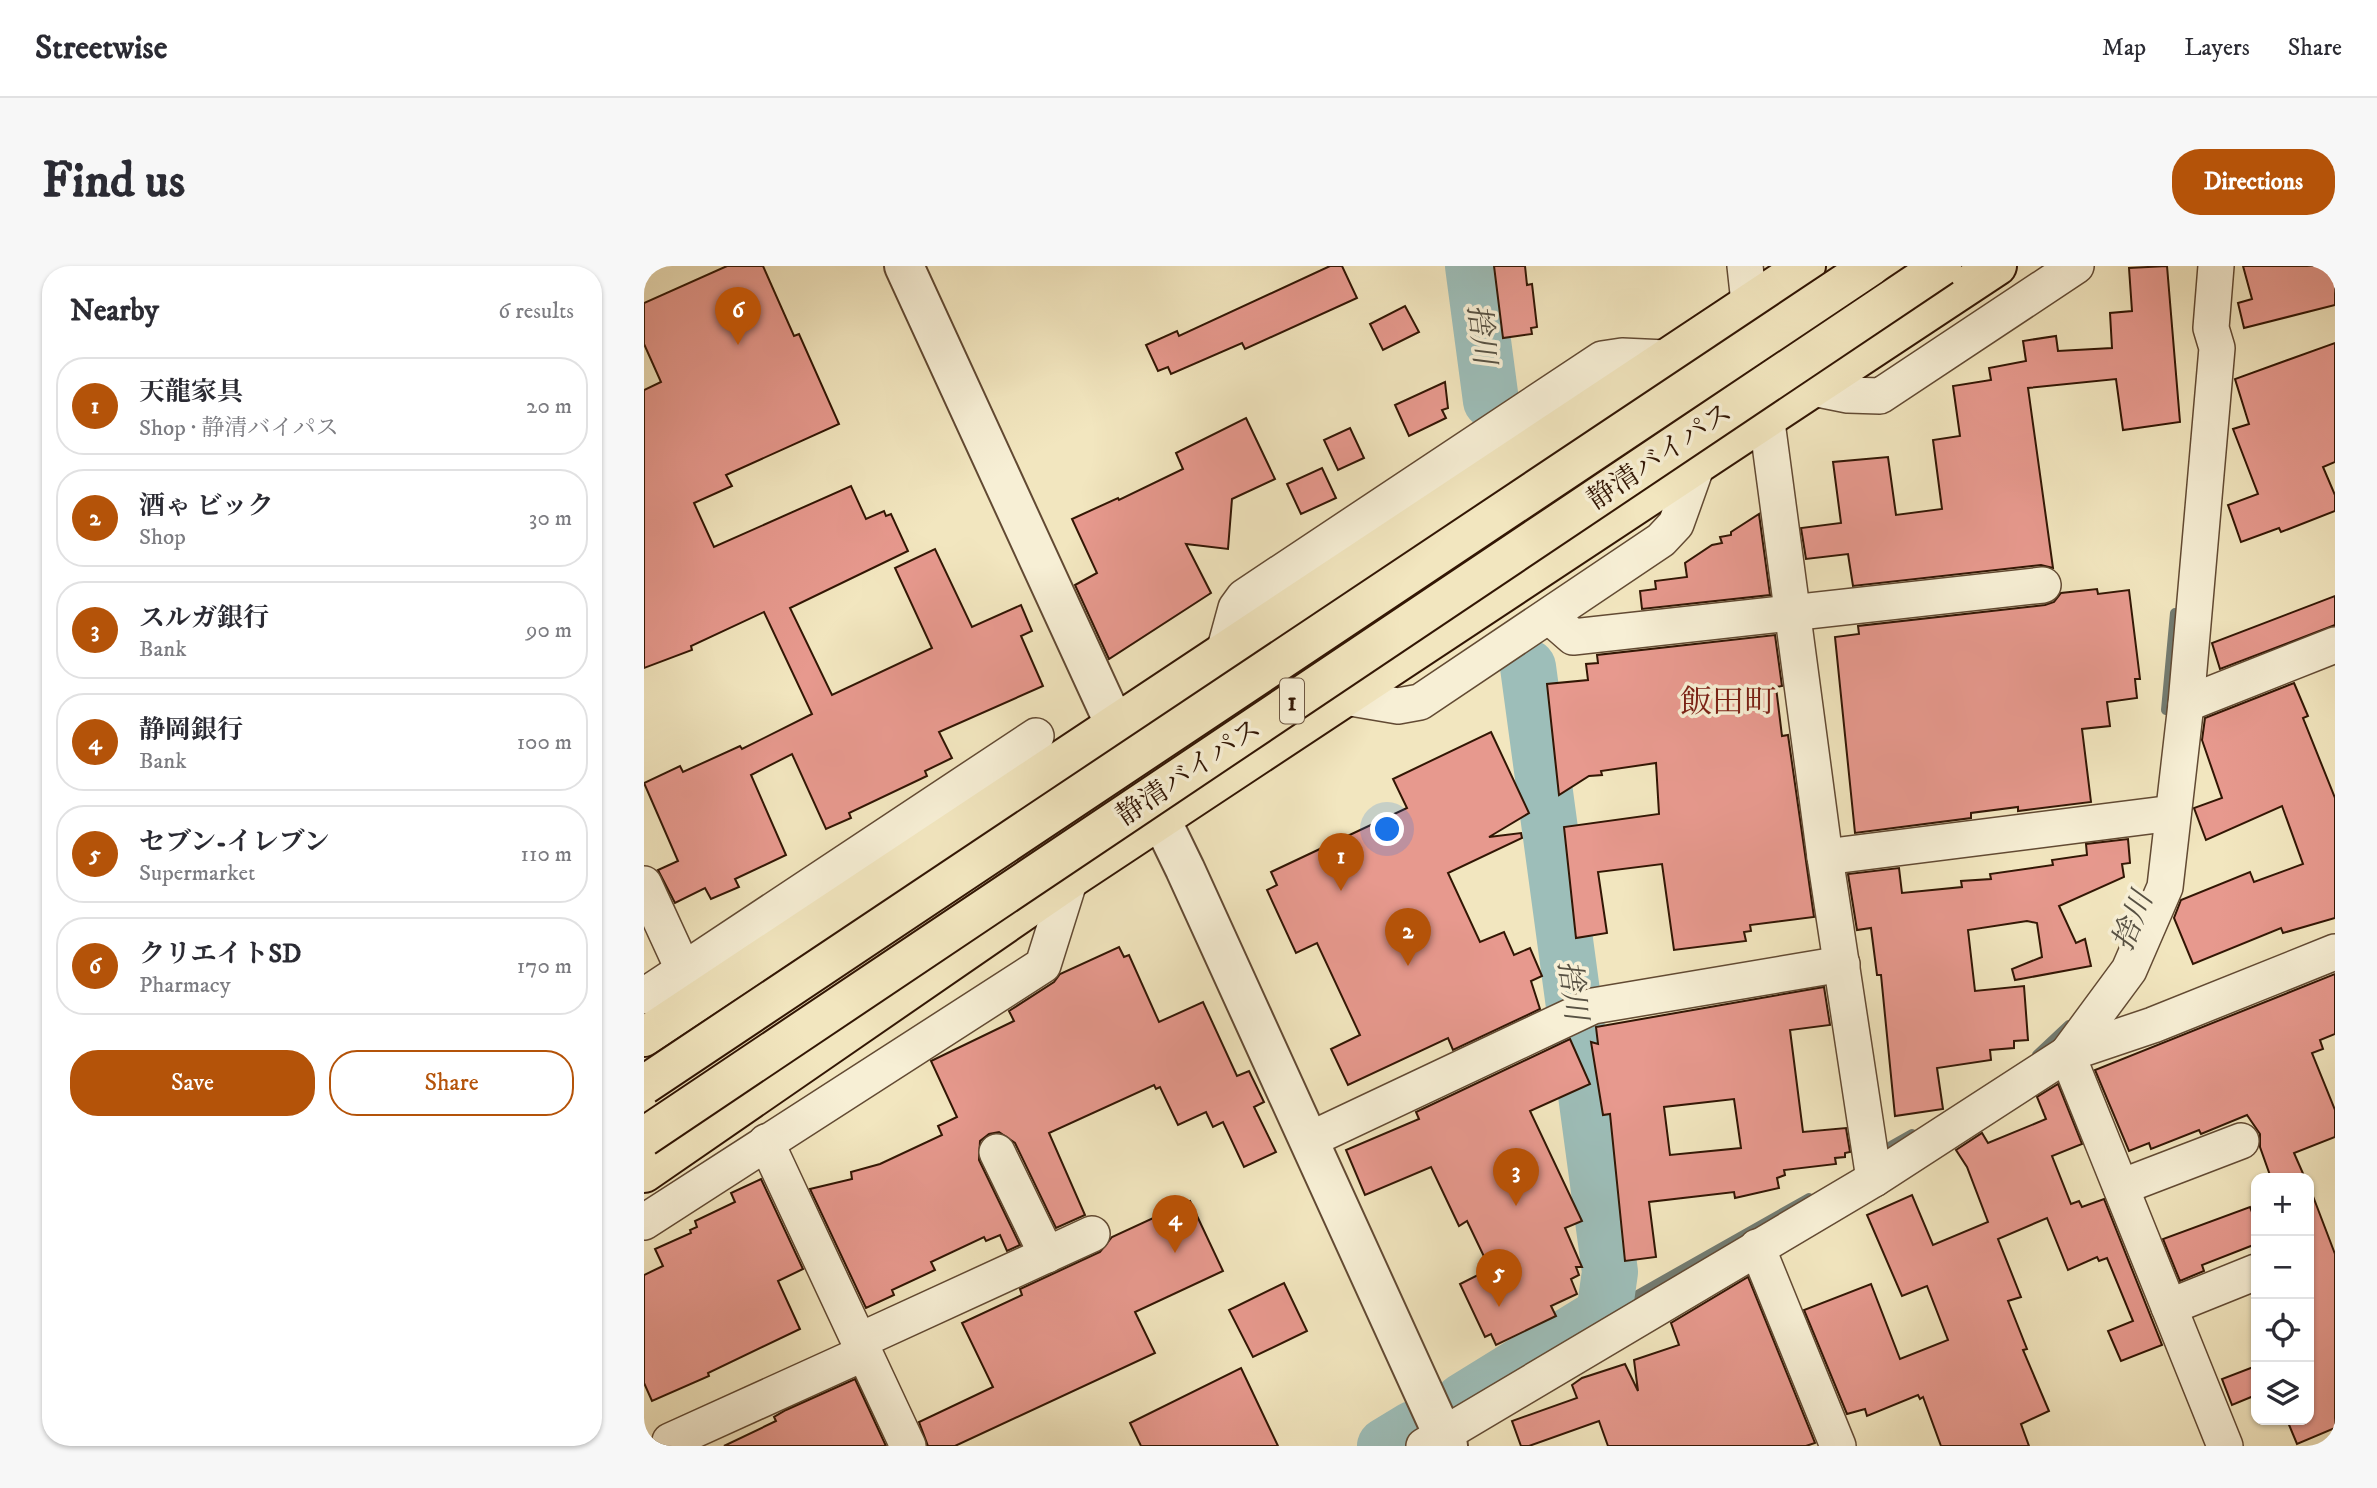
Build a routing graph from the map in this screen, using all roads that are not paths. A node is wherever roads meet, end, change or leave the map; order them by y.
1 (904, 266) edge
2 (1745, 266) edge
3 (1806, 266) edge
4 (1871, 266) edge
5 (1942, 266) edge
6 (1997, 266) edge
7 (2076, 266) edge
8 (2216, 266) edge
9 (1748, 303) junction
10 (1813, 388) junction
11 (1767, 419) junction
12 (1697, 465) junction
13 (2043, 585) dead end
14 (1791, 612) junction
15 (1550, 617) junction
16 (2335, 645) edge
17 (1345, 697) junction
18 (2186, 704) junction
19 (1115, 725) junction
20 (1036, 736) dead end
21 (2173, 813) junction
22 (1161, 819) junction
23 (876, 844) junction
24 (931, 847) junction
25 (1825, 857) junction
26 (1070, 879) junction
27 (644, 884) edge
28 (2335, 952) edge
29 (1842, 964) junction
30 (683, 969) junction
31 (644, 996) edge
32 (644, 1037) edge
33 (2067, 1054) junction
34 (644, 1085) edge
35 (644, 1137) edge
36 (1309, 1140) junction
37 (2241, 1141) dead end
38 (766, 1142) junction
39 (997, 1152) dead end
40 (644, 1172) edge
41 (1874, 1179) junction
42 (2121, 1187) junction
43 (644, 1222) edge
44 (1092, 1234) dead end
45 (1757, 1247) junction
46 (1046, 1255) junction
47 (2251, 1274) edge
48 (2169, 1307) junction
49 (862, 1347) junction
50 (670, 1441) dead end
51 (1438, 1442) edge
52 (908, 1446) edge
53 (1838, 1446) edge
54 (2225, 1446) edge

1 - 19 street
2 - 9 street
3 - 9 highway
4 - 34 highway, 静清バイパス / 1, bridge
5 - 35 highway, 静清バイパス / 1, bridge
6 - 10 highway
7 - 10 street
8 - 18 street
9 - 11 street
9 - 19 highway
10 - 11 highway
11 - 12 highway
11 - 14 street
12 - 15 street
12 - 17 highway
13 - 14 street
14 - 15 street
14 - 25 street
15 - 17 street
16 - 18 street
17 - 22 highway
18 - 21 street
19 - 22 street
19 - 24 highway
20 - 23 street
21 - 25 street
21 - 33 street
22 - 26 highway
22 - 36 street
23 - 24 street
23 - 30 street
24 - 32 highway
25 - 29 street
26 - 38 street
26 - 40 highway
27 - 30 street
28 - 33 street
29 - 36 street
29 - 41 street
30 - 31 street
33 - 41 street
33 - 42 street
36 - 51 street
37 - 42 street
38 - 43 street
38 - 49 street
39 - 46 street
41 - 45 street
42 - 48 street
44 - 46 street
45 - 51 street
45 - 53 street
46 - 49 street
47 - 48 street
48 - 54 street
49 - 50 street
49 - 52 street

